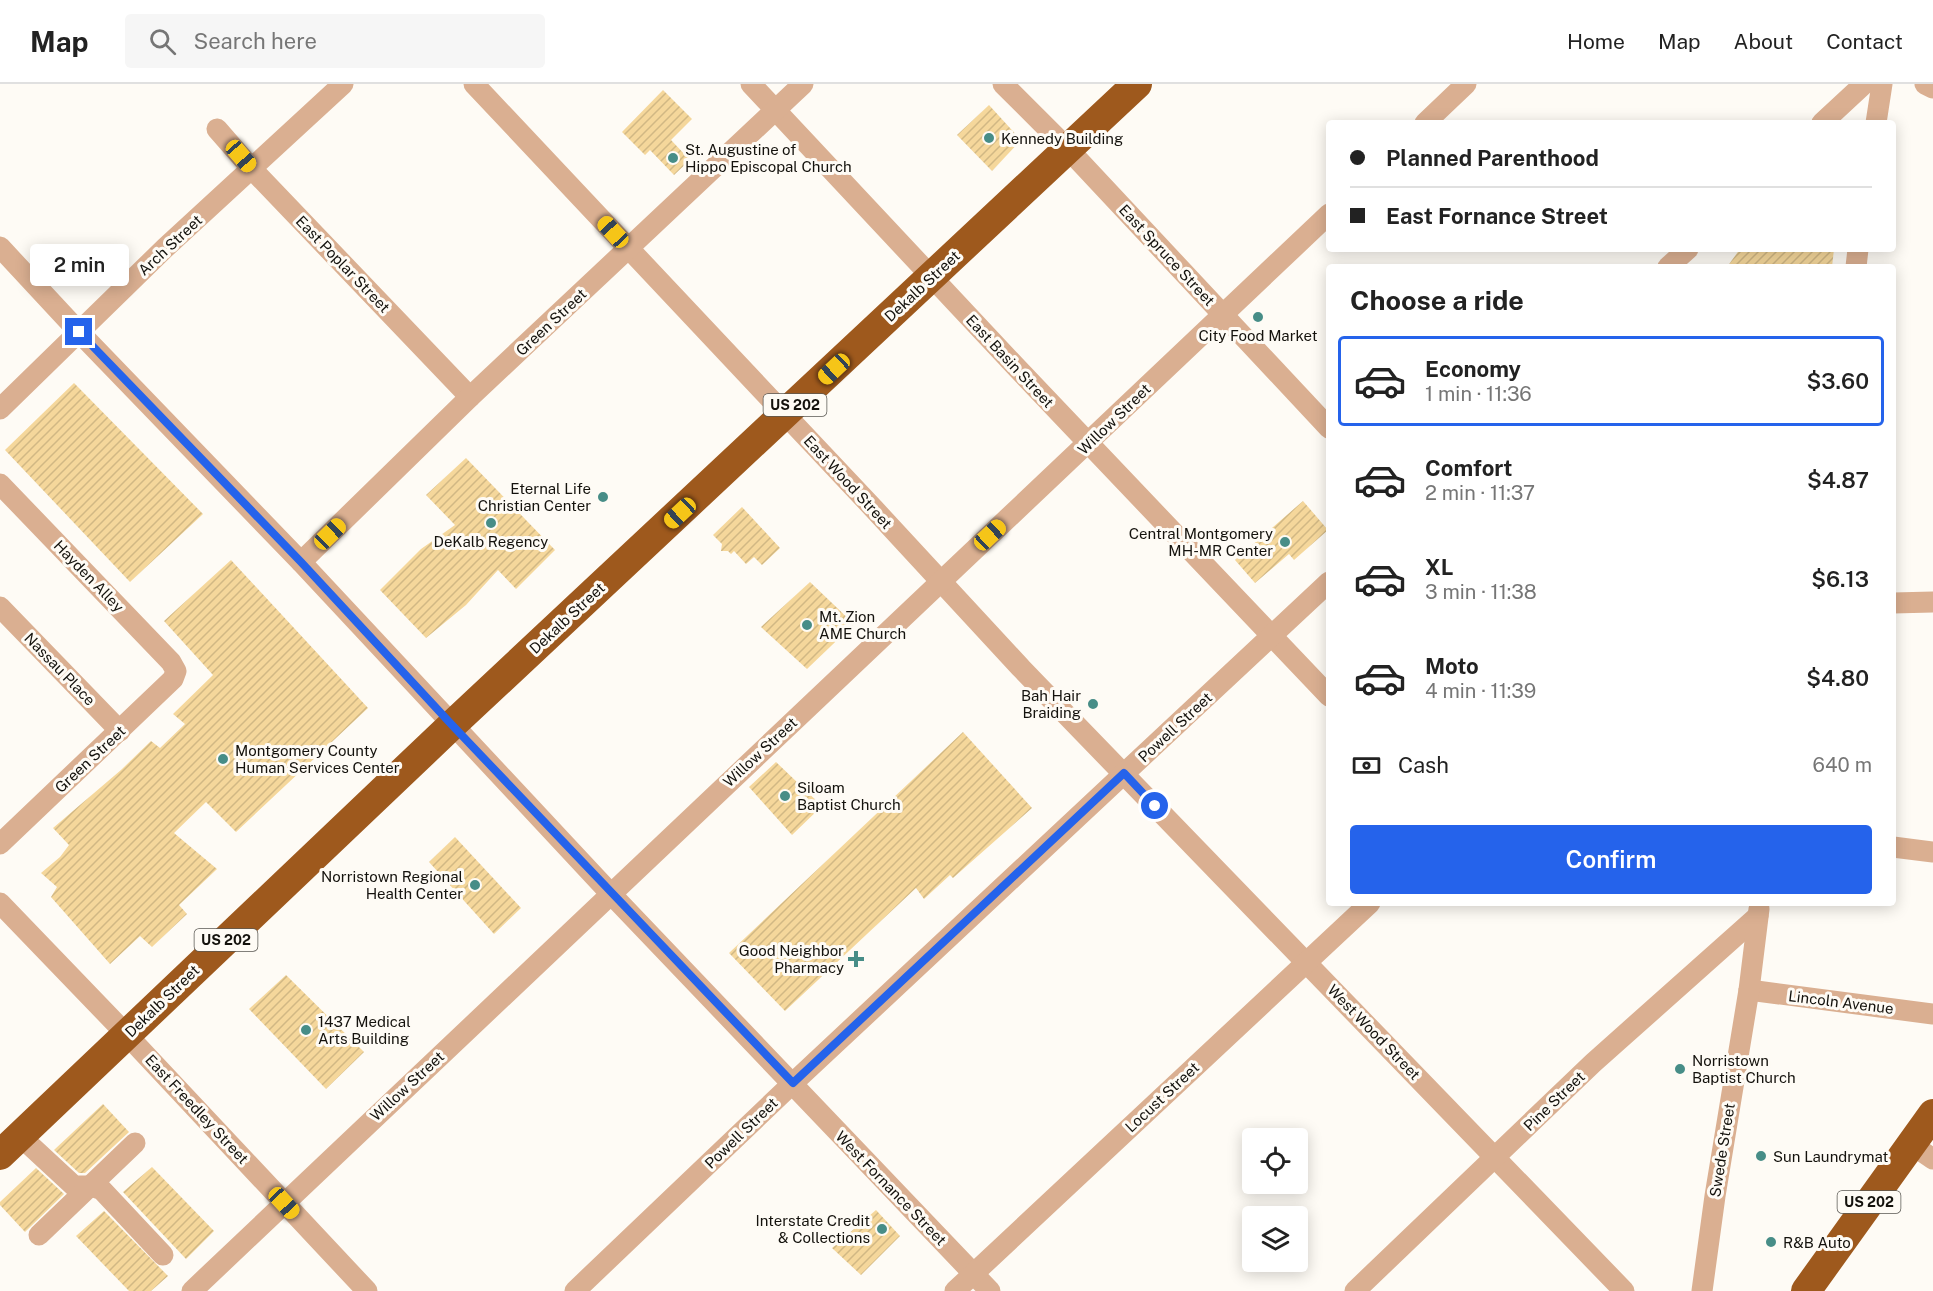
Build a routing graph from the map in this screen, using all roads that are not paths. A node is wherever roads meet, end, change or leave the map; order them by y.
1 (343, 84) edge
2 (474, 84) edge
3 (751, 84) edge
4 (803, 84) edge
5 (1003, 84) edge
6 (1137, 84) edge
7 (1466, 84) edge
8 (1864, 84) edge
9 (1882, 84) edge
10 (1925, 84) edge
11 (1933, 88) edge
12 (776, 111) junction
13 (1428, 120) edge
14 (1825, 120) edge
15 (1876, 120) edge
16 (218, 129) dead end
17 (1068, 149) junction
18 (252, 169) junction
19 (1326, 217) edge
20 (0, 247) edge
21 (628, 249) junction
22 (1685, 252) edge
23 (1671, 264) edge
24 (931, 277) junction
25 (1222, 315) junction
26 (79, 332) junction
27 (470, 397) junction
28 (0, 409) edge
29 (785, 415) junction
30 (1326, 425) edge
31 (1089, 443) junction
32 (0, 484) edge
33 (301, 562) junction
34 (941, 581) junction
35 (1326, 585) edge
36 (1933, 602) edge
37 (1896, 603) edge
38 (0, 607) edge
39 (1271, 636) junction
40 (176, 671) joint
41 (1326, 693) edge
42 (452, 725) junction
43 (120, 731) junction
44 (1124, 773) junction
45 (0, 844) edge
46 (1896, 848) edge
47 (1933, 852) edge
48 (611, 894) junction
49 (0, 903) edge
50 (1367, 906) edge
51 (1759, 909) edge
52 (1307, 963) junction
53 (1749, 990) junction
54 (1933, 1014) edge
55 (127, 1035) junction
56 (793, 1083) junction
57 (1933, 1114) edge
58 (135, 1143) dead end
59 (10, 1146) edge
60 (1922, 1152) edge
61 (1496, 1158) junction
62 (91, 1186) junction
63 (284, 1203) junction
64 (39, 1235) dead end
65 (163, 1255) dead end
66 (973, 1273) junction
67 (192, 1291) edge
68 (367, 1291) edge
69 (575, 1291) edge
70 (955, 1291) edge
71 (990, 1291) edge
72 (1355, 1291) edge
73 (1624, 1291) edge
74 (1701, 1291) edge
75 (1806, 1291) edge

1 - 18 street, Arch Street
2 - 21 street, East Wood Street
3 - 12 street, East Basin Street
4 - 12 street, Green Street
5 - 17 street, East Spruce Street
6 - 17 highway, Dekalb Street / US 202
7 - 13 street
8 - 14 street
9 - 15 street
10 - 11 street
12 - 21 street, Green Street
12 - 24 street, East Basin Street
16 - 18 street, East Poplar Street
17 - 24 highway, Dekalb Street / US 202
17 - 25 street, East Spruce Street
18 - 26 street, Arch Street
18 - 27 street, East Poplar Street
19 - 25 street, Willow Street
20 - 26 street, West Fornance Street
21 - 27 street, Green Street
21 - 29 street, East Wood Street
22 - 23 street
24 - 29 highway, Dekalb Street / US 202
24 - 31 street, East Basin Street
25 - 30 street, East Spruce Street
25 - 31 street, Willow Street
26 - 28 street, Arch Street
26 - 33 street, West Fornance Street
27 - 33 street, Green Street
29 - 34 street, East Wood Street
29 - 42 highway, Dekalb Street / US 202
31 - 34 street, Willow Street
31 - 39 street, East Basin Street
32 - 40 street, Hayden Alley
33 - 42 street, West Fornance Street
34 - 44 street, East Wood Street
34 - 48 street, Willow Street
35 - 39 street, Powell Street
36 - 37 street
38 - 43 street, Nassau Place
39 - 41 street, East Basin Street
39 - 44 street, Powell Street
40 - 43 street, Green Street
42 - 48 street, West Fornance Street
42 - 55 highway, Dekalb Street / US 202
43 - 45 street, Green Street
44 - 52 street, West Wood Street
44 - 56 street, Powell Street
46 - 47 street
48 - 56 street, West Fornance Street
48 - 63 street, Willow Street
49 - 55 street, East Freedley Street
50 - 52 street, Locust Street
51 - 53 street, Swede Street
51 - 61 street, Pine Street
52 - 61 street, West Wood Street
52 - 66 street, Locust Street
53 - 54 street, Lincoln Avenue
53 - 74 street, Swede Street
55 - 59 highway, Dekalb Street / US 202
55 - 63 street, East Freedley Street
56 - 66 street, West Fornance Street
56 - 69 street, Powell Street
57 - 60 highway, US 202
58 - 62 street
59 - 62 street
60 - 75 highway, US 202
61 - 72 street, Pine Street
61 - 73 street, West Wood Street
62 - 64 street
62 - 65 street
63 - 67 street, Willow Street
63 - 68 street, East Freedley Street
66 - 70 street, Locust Street
66 - 71 street, West Fornance Street

